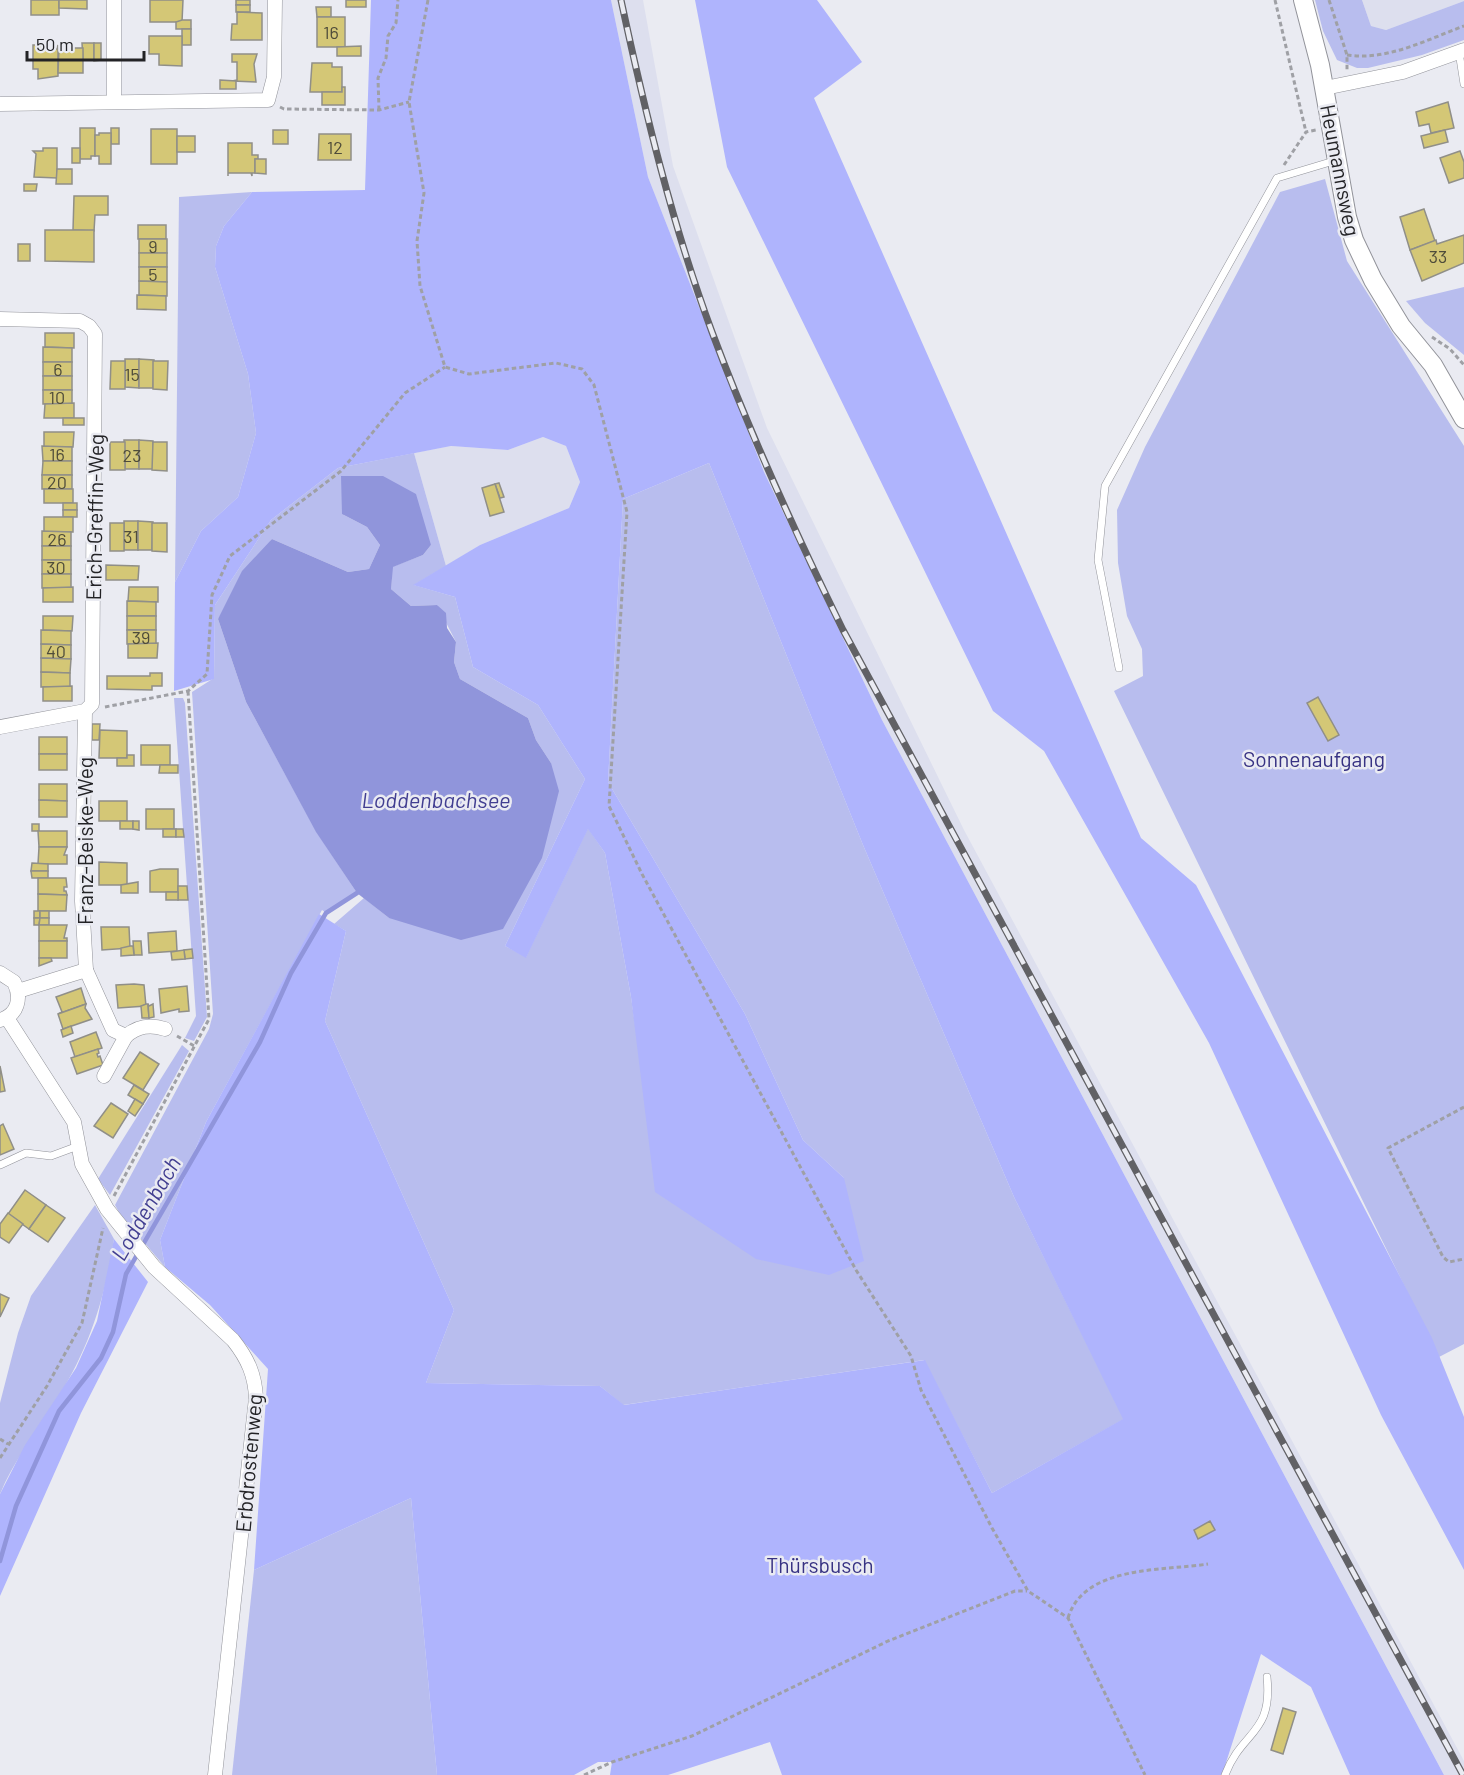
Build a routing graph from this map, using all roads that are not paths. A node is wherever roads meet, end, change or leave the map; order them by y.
1 (114, 0) edge
2 (275, 0) edge
3 (1303, 0) edge
4 (1461, 51) edge
5 (1464, 84) edge
6 (1325, 88) junction
7 (114, 101) junction
8 (0, 104) edge
9 (1337, 160) junction
10 (0, 319) edge
11 (1464, 419) edge
12 (1119, 668) dead end
13 (87, 710) junction
14 (0, 727) edge
15 (86, 970) junction
16 (0, 973) edge
17 (18, 991) junction
18 (4, 1019) edge
19 (165, 1029) dead end
20 (126, 1036) junction
21 (104, 1076) dead end
22 (78, 1146) junction
23 (0, 1165) edge
24 (1267, 1677) dead end
25 (215, 1775) edge
26 (1225, 1775) edge

1 - 7 street
2 - 7 street
3 - 6 street, Heumannsweg
4 - 5 lane
4 - 6 street
6 - 9 street, Heumannsweg
7 - 8 street
9 - 11 street, Heumannsweg
9 - 12 lane
10 - 13 street, Erich-Greffin-Weg
13 - 14 street
13 - 15 street, Franz-Beiske-Weg
15 - 17 street
15 - 20 street, Franz-Beiske-Weg
16 - 17 street
17 - 18 street, Erbdrostenweg
18 - 22 street, Erbdrostenweg
19 - 20 street
20 - 21 street
22 - 23 lane
22 - 25 street, Erbdrostenweg
24 - 26 lane

